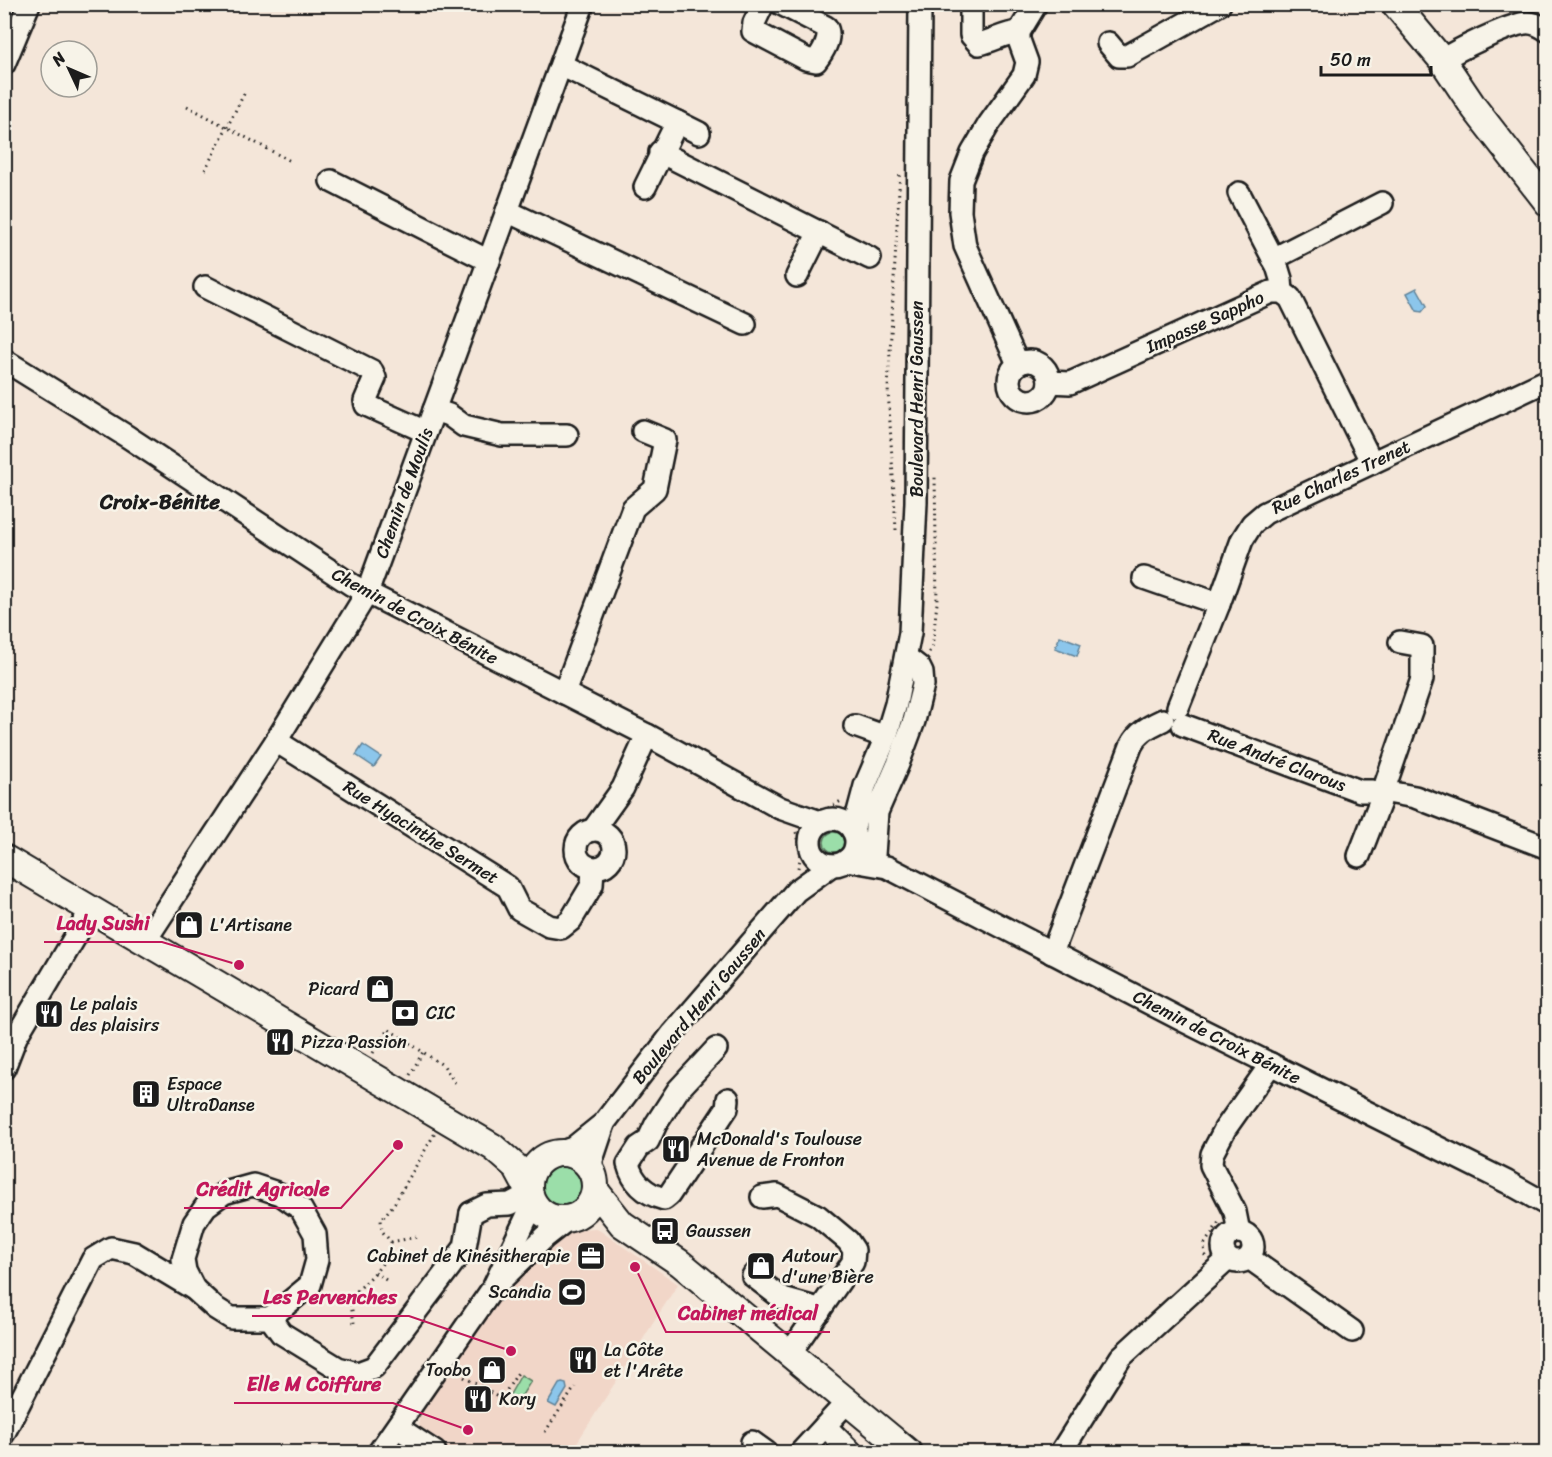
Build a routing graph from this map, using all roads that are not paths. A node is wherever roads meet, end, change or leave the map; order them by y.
1 (29, 4) edge
2 (583, 4) edge
3 (763, 4) edge
4 (781, 4) edge
5 (920, 4) edge
6 (971, 4) edge
7 (1036, 4) edge
8 (1220, 4) edge
9 (1395, 4) edge
10 (1548, 31) edge
11 (1019, 32) junction
12 (1108, 43) dead end
13 (1442, 60) junction
14 (4, 64) edge
15 (561, 65) junction
16 (677, 122) junction
17 (699, 133) dead end
18 (660, 152) junction
19 (331, 182) dead end
20 (645, 187) dead end
21 (1239, 193) dead end
22 (1382, 203) dead end
23 (1548, 203) edge
24 (507, 210) junction
25 (819, 232) junction
26 (870, 258) dead end
27 (1273, 259) junction
28 (489, 261) junction
29 (797, 276) dead end
30 (205, 287) dead end
31 (1282, 292) junction
32 (745, 324) dead end
33 (4, 360) edge
34 (1018, 363) junction
35 (1548, 380) edge
36 (1049, 382) junction
37 (434, 410) junction
38 (643, 431) dead end
39 (426, 432) junction
40 (567, 435) dead end
41 (1372, 463) junction
42 (1144, 578) dead end
43 (367, 593) junction
44 (1219, 604) junction
45 (1400, 642) dead end
46 (906, 657) junction
47 (564, 693) junction
48 (1175, 718) junction
49 (855, 726) dead end
50 (647, 735) junction
51 (886, 737) junction
52 (276, 741) junction
53 (856, 791) junction
54 (1383, 792) junction
55 (818, 828) junction
56 (855, 835) junction
57 (1548, 848) edge
58 (1359, 856) dead end
59 (4, 858) edge
60 (880, 861) junction
61 (840, 862) junction
62 (796, 891) junction
63 (91, 910) junction
64 (145, 941) junction
65 (1052, 952) junction
66 (716, 1049) dead end
67 (1270, 1064) junction
68 (4, 1068) edge
69 (728, 1099) dead end
70 (604, 1123) junction
71 (493, 1146) junction
72 (553, 1154) junction
73 (594, 1181) junction
74 (530, 1196) junction
75 (762, 1197) dead end
76 (1548, 1205) edge
77 (471, 1214) junction
78 (573, 1217) junction
79 (622, 1224) junction
80 (513, 1244) junction
81 (1239, 1259) junction
82 (753, 1276) dead end
83 (493, 1288) junction
84 (194, 1289) junction
85 (819, 1312) junction
86 (270, 1318) junction
87 (1352, 1331) dead end
88 (790, 1353) junction
89 (847, 1402) junction
90 (825, 1426) junction
91 (397, 1427) junction
92 (4, 1433) edge
93 (379, 1452) edge
94 (435, 1452) edge
95 (801, 1452) edge
96 (851, 1452) edge
97 (908, 1452) edge
98 (1061, 1452) edge

1 - 14 street
2 - 15 street, Chemin de Moulis
3 - 4 street
5 - 46 street, Boulevard Henri Gaussen
6 - 11 street
7 - 11 street
8 - 12 street
9 - 13 main road
10 - 13 street
11 - 34 street
13 - 23 main road
15 - 16 street
15 - 24 street, Chemin de Moulis
16 - 17 street
16 - 18 street
18 - 20 street
18 - 25 street
19 - 28 street
21 - 27 street
22 - 27 street
24 - 28 street, Chemin de Moulis
24 - 32 street
25 - 26 street
25 - 29 street
27 - 31 street
28 - 37 street, Chemin de Moulis
30 - 39 street
31 - 36 street, Impasse Sappho
31 - 41 street, Impasse Sappho
33 - 43 street, Chemin de Croix Bénite
34 - 36 street
34 - 36 street
35 - 41 street, Rue Charles Trenet
37 - 39 street, Chemin de Moulis
37 - 40 street
38 - 47 street
39 - 43 street, Chemin de Moulis
41 - 44 street, Rue Charles Trenet
42 - 44 street
43 - 47 street, Chemin de Croix Bénite
43 - 52 street, Chemin de Moulis
44 - 48 street, Rue Charles Trenet
45 - 54 street
46 - 51 street, Boulevard Henri Gaussen
46 - 60 street
47 - 50 street, Chemin de Croix Bénite
48 - 54 street, Rue André Clarous
48 - 65 street
49 - 51 street
50 - 52 street, Rue Hyacinthe Sermet
50 - 55 street, Chemin de Croix Bénite
51 - 53 street, Boulevard Henri Gaussen
52 - 64 street, Chemin de Moulis
53 - 55 street, Boulevard Henri Gaussen
53 - 56 street, Boulevard Henri Gaussen
54 - 57 street, Rue André Clarous
54 - 58 street
55 - 56 street
55 - 61 street
55 - 62 street, Boulevard Henri Gaussen
56 - 60 street, Chemin de Croix Bénite
56 - 61 street, Boulevard Henri Gaussen
59 - 63 main road
60 - 61 street, Chemin de Croix Bénite
60 - 65 street, Chemin de Croix Bénite
61 - 62 street, Boulevard Henri Gaussen
62 - 70 street, Boulevard Henri Gaussen
63 - 64 main road
63 - 68 street
64 - 71 main road
65 - 67 street, Chemin de Croix Bénite
66 - 69 street
67 - 76 street, Chemin de Croix Bénite
67 - 81 street
70 - 72 street, Boulevard Henri Gaussen
70 - 73 street, Boulevard Henri Gaussen
71 - 72 main road
71 - 74 main road
72 - 73 main road
72 - 74 main road
73 - 78 main road
73 - 79 main road
74 - 77 street
74 - 78 main road
74 - 80 street
75 - 85 street
77 - 80 street
77 - 86 street
78 - 79 main road
78 - 83 street
79 - 88 main road
80 - 83 street
81 - 87 street
81 - 98 street
82 - 85 street
83 - 91 street
84 - 86 street
84 - 86 street
84 - 92 street
85 - 88 street
88 - 89 main road
89 - 90 street
89 - 97 main road
90 - 95 street
90 - 96 street
91 - 93 street
91 - 94 street

